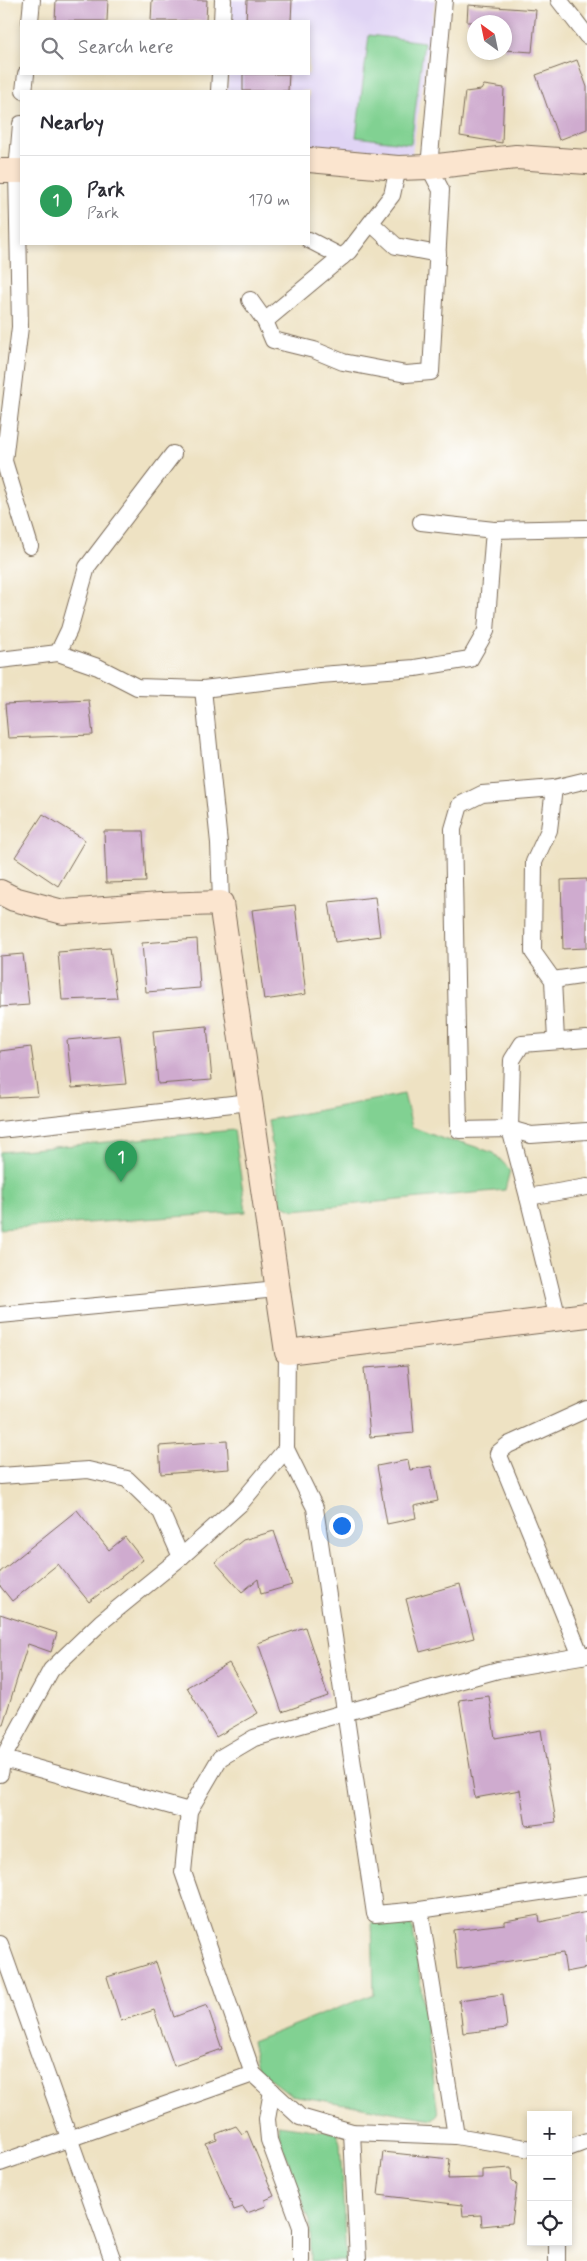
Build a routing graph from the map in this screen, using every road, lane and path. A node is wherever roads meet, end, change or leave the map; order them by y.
1 (32, 0) edge
2 (223, 0) edge
3 (444, 0) edge
4 (559, 0) edge
5 (30, 20) edge
6 (222, 20) edge
7 (587, 36) edge
8 (26, 75) edge
9 (220, 75) edge
10 (24, 90) edge
11 (219, 90) edge
12 (20, 130) edge
13 (310, 160) edge
14 (587, 162) edge
15 (429, 167) junction
16 (398, 168) junction
17 (13, 171) edge
18 (371, 223) junction
19 (310, 241) edge
20 (438, 254) junction
21 (342, 257) junction
22 (250, 300) dead end
23 (266, 321) junction
24 (173, 454) dead end
25 (2, 462) edge
26 (421, 522) dead end
27 (587, 528) edge
28 (494, 530) junction
29 (30, 546) dead end
30 (58, 653) junction
31 (0, 660) edge
32 (203, 689) junction
33 (587, 780) edge
34 (554, 788) junction
35 (0, 892) edge
36 (221, 903) junction
37 (587, 975) edge
38 (553, 980) junction
39 (587, 1039) edge
40 (556, 1040) junction
41 (250, 1102) junction
42 (510, 1129) junction
43 (0, 1130) edge
44 (587, 1131) edge
45 (587, 1188) edge
46 (528, 1197) junction
47 (278, 1289) junction
48 (587, 1315) edge
49 (0, 1316) edge
50 (558, 1319) junction
51 (287, 1352) junction
52 (587, 1409) edge
53 (286, 1450) junction
54 (0, 1476) edge
55 (180, 1557) junction
56 (584, 1656) edge
57 (347, 1713) junction
58 (1, 1763) edge
59 (189, 1811) junction
60 (587, 1885) edge
61 (420, 1910) junction
62 (0, 1944) edge
63 (253, 2074) junction
64 (272, 2091) junction
65 (352, 2132) junction
66 (456, 2136) junction
67 (70, 2137) junction
68 (587, 2140) edge
69 (572, 2146) edge
70 (527, 2147) edge
71 (0, 2163) edge
72 (557, 2246) edge
73 (113, 2261) edge
74 (301, 2261) edge
75 (358, 2261) edge
76 (557, 2261) edge

1 - 5 street
2 - 6 street
3 - 15 street
4 - 7 street
8 - 10 street
9 - 11 street
12 - 17 street
13 - 16 street
14 - 15 street
15 - 16 street
15 - 20 street
16 - 18 street
17 - 25 street
18 - 20 street
18 - 21 street
19 - 21 street
20 - 23 street
21 - 23 street
22 - 23 street
24 - 30 street
25 - 29 street
26 - 28 street
27 - 28 street
28 - 32 street
30 - 31 street
30 - 32 street
32 - 36 street
33 - 34 street
34 - 38 street
34 - 42 street
35 - 36 street
36 - 41 street
37 - 38 street
38 - 40 street
39 - 40 street
40 - 42 street
41 - 43 street
41 - 47 street
42 - 44 street
42 - 46 street
45 - 46 street
46 - 50 street
47 - 49 street
47 - 51 street
48 - 50 street
50 - 51 street
51 - 53 street
52 - 56 street
53 - 55 street
53 - 57 street
54 - 55 street
55 - 58 street
56 - 57 street
57 - 59 street
57 - 61 street
58 - 59 street
59 - 63 street
60 - 61 street
61 - 66 street
62 - 67 street
63 - 64 street
63 - 67 street
64 - 65 street
64 - 74 street
65 - 66 street
65 - 75 street
66 - 70 street
67 - 71 street
67 - 73 street
68 - 69 street
72 - 76 street

